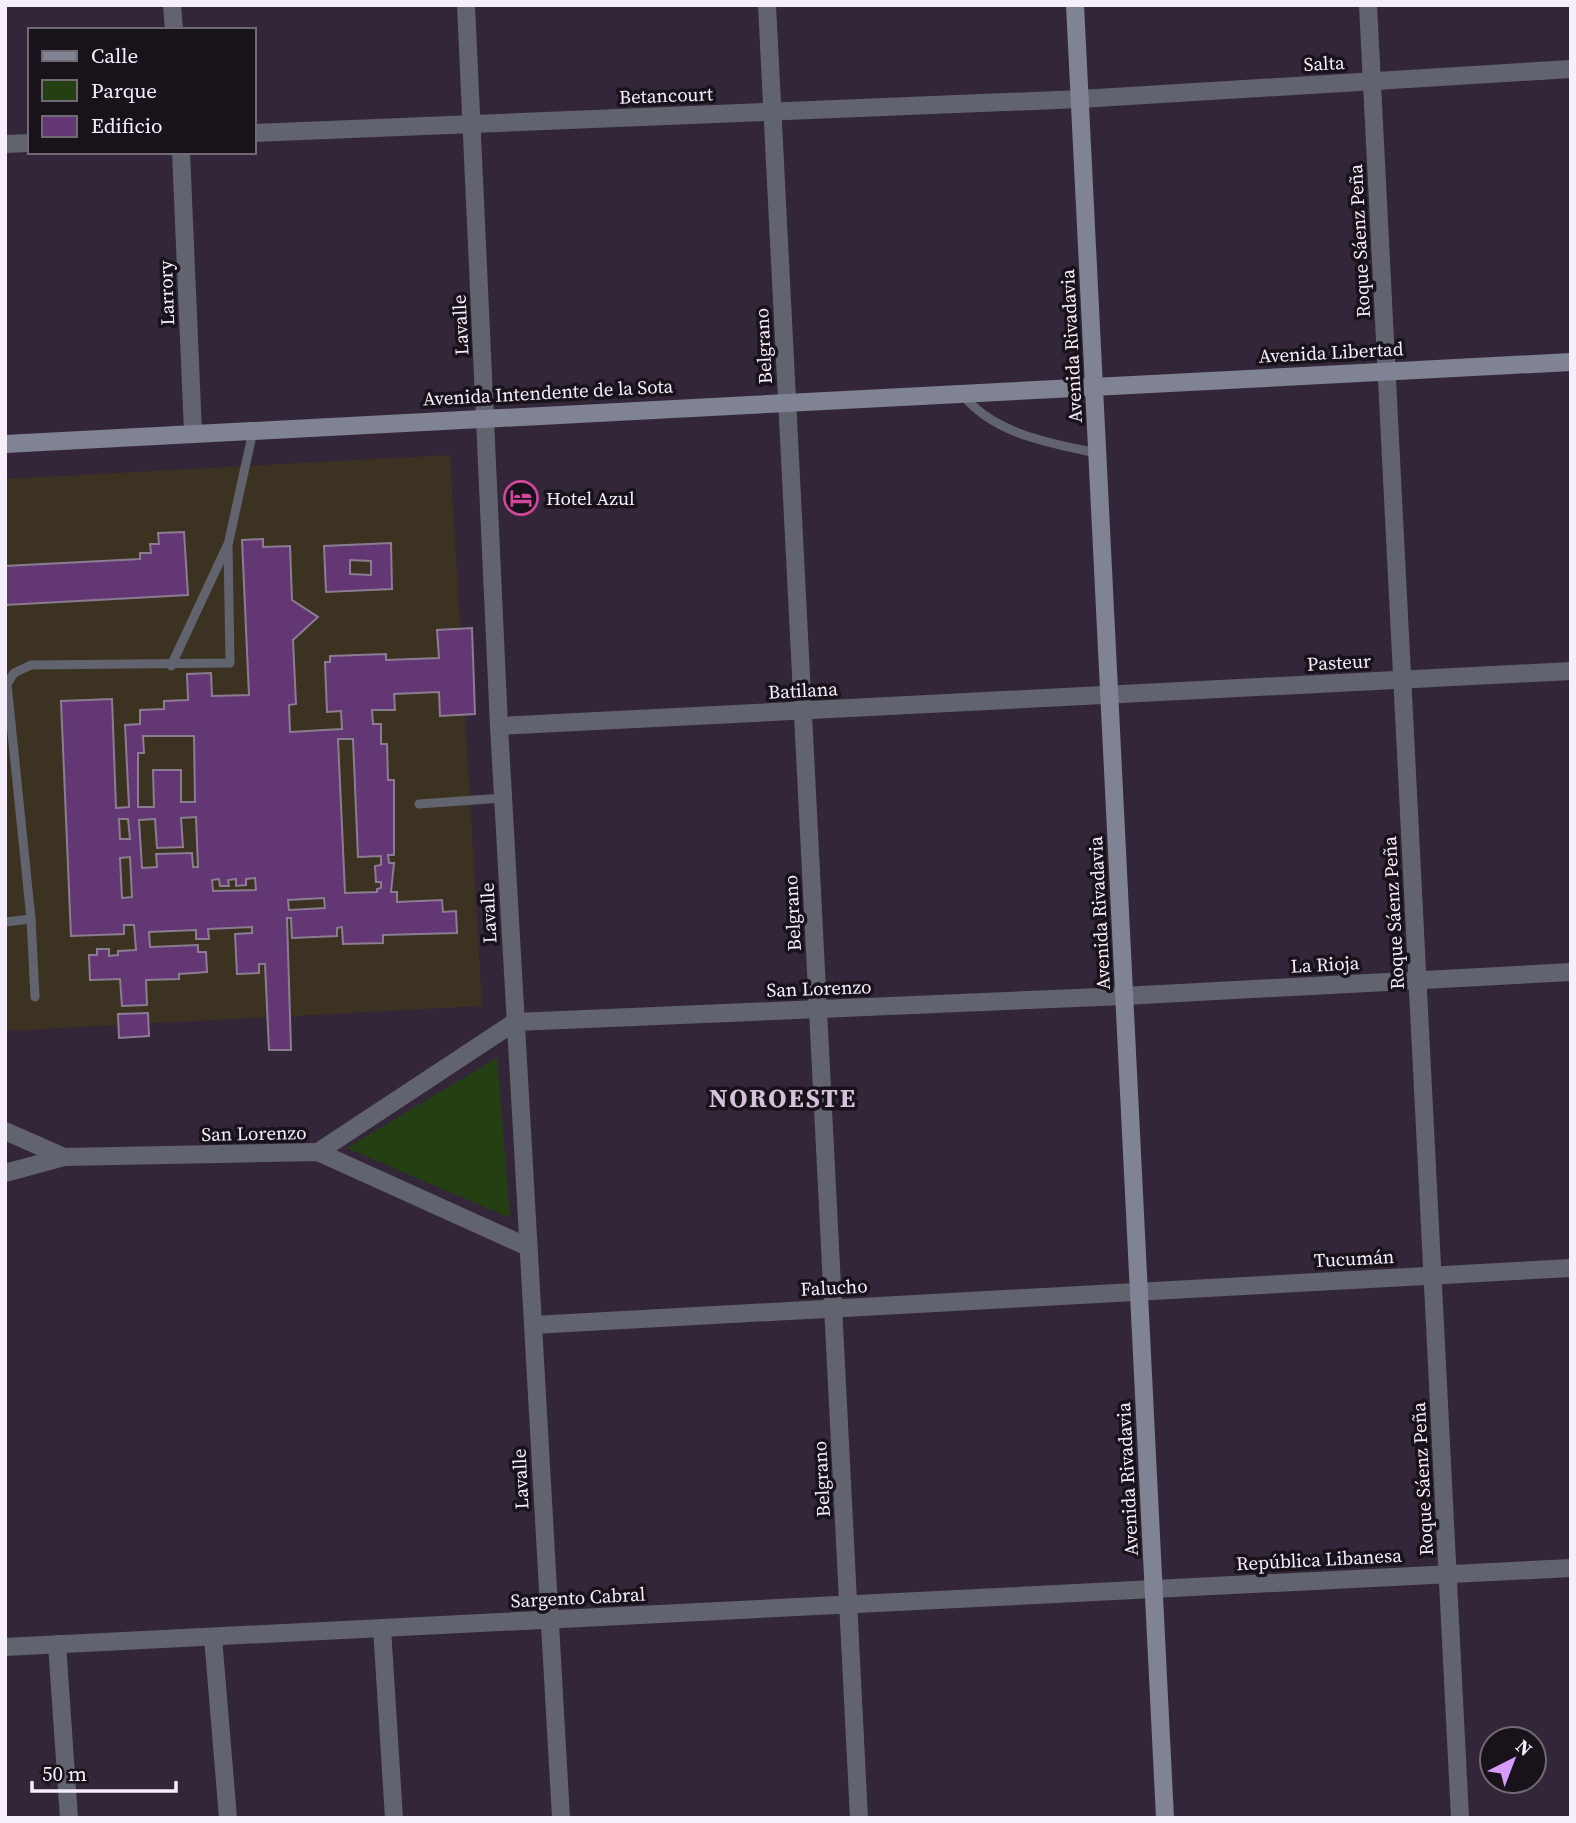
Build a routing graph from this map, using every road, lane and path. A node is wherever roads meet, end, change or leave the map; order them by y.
1 (172, 5) edge
2 (466, 5) edge
3 (767, 5) edge
4 (1075, 5) edge
5 (1368, 5) edge
6 (174, 28) edge
7 (1571, 69) edge
8 (1372, 81) junction
9 (1080, 99) junction
10 (772, 112) junction
11 (472, 124) junction
12 (256, 133) edge
13 (28, 143) edge
14 (5, 145) edge
15 (181, 154) edge
16 (1571, 362) edge
17 (1386, 370) junction
18 (1094, 384) junction
19 (960, 391) junction
20 (787, 401) junction
21 (485, 417) junction
22 (253, 429) junction
23 (193, 432) junction
24 (5, 444) edge
25 (1097, 453) junction
26 (228, 545) junction
27 (170, 666) junction
28 (1571, 671) edge
29 (1402, 680) junction
30 (6, 685) edge
31 (1109, 696) junction
32 (803, 710) junction
33 (499, 726) junction
34 (503, 798) junction
35 (419, 804) dead end
36 (31, 919) junction
37 (5, 922) edge
38 (1571, 972) edge
39 (1417, 980) junction
40 (1124, 996) junction
41 (35, 997) dead end
42 (818, 1009) junction
43 (516, 1022) junction
44 (5, 1132) edge
45 (318, 1153) junction
46 (64, 1157) junction
47 (5, 1173) edge
48 (528, 1247) junction
49 (1571, 1268) edge
50 (1433, 1275) junction
51 (1139, 1290) junction
52 (833, 1308) junction
53 (533, 1325) junction
54 (1571, 1567) edge
55 (1448, 1574) junction
56 (1153, 1588) junction
57 (848, 1604) junction
58 (550, 1620) junction
59 (382, 1628) junction
60 (213, 1637) junction
61 (57, 1644) junction
62 (5, 1647) edge
63 (69, 1818) edge
64 (228, 1818) edge
65 (394, 1818) edge
66 (561, 1818) edge
67 (859, 1818) edge
68 (1165, 1818) edge
69 (1460, 1818) edge

1 - 6 street
2 - 11 street, Lavalle
3 - 10 street, Belgrano
4 - 9 main road, Avenida Rivadavia
5 - 8 street, Roque Sáenz Peña
7 - 8 street, Salta
8 - 9 street, Salta
8 - 17 street, Roque Sáenz Peña
9 - 10 street, Betancourt
9 - 18 main road, Avenida Rivadavia
10 - 11 street, Betancourt
10 - 20 street, Belgrano
11 - 12 street, Betancourt
11 - 21 street, Lavalle
13 - 14 street
15 - 23 street, Larrory
16 - 17 main road, Avenida Libertad
17 - 18 main road, Avenida Libertad
17 - 29 street, Roque Sáenz Peña
18 - 19 main road, Avenida Intendente de la Sota
18 - 25 main road, Avenida Rivadavia
19 - 20 main road, Avenida Intendente de la Sota
19 - 25 lane
20 - 21 main road, Avenida Intendente de la Sota
20 - 32 street, Belgrano
21 - 22 main road, Avenida Intendente de la Sota
21 - 33 street, Lavalle
22 - 23 main road, Avenida Intendente de la Sota
22 - 26 lane
23 - 24 main road, Avenida Intendente de la Sota
25 - 31 main road, Avenida Rivadavia
26 - 27 lane
26 - 27 lane
27 - 30 lane
28 - 29 street, Pasteur
29 - 31 street, Pasteur
29 - 39 street, Roque Sáenz Peña
30 - 36 lane
31 - 32 street, Batilana
31 - 40 main road, Avenida Rivadavia
32 - 33 street, Batilana
32 - 42 street, Belgrano
33 - 34 street, Lavalle
34 - 35 lane
34 - 43 street, Lavalle
36 - 37 lane
36 - 41 lane
38 - 39 street, La Rioja
39 - 40 street, La Rioja
39 - 50 street, Roque Sáenz Peña
40 - 42 street, San Lorenzo
40 - 51 main road, Avenida Rivadavia
42 - 43 street, San Lorenzo
42 - 52 street, Belgrano
43 - 45 street
43 - 48 street, Lavalle
44 - 46 street
45 - 46 street, San Lorenzo
45 - 48 street, San Lorenzo
46 - 47 street, San Lorenzo
48 - 53 street, Lavalle
49 - 50 street, Tucumán
50 - 51 street, Tucumán
50 - 55 street, Roque Sáenz Peña
51 - 52 street, Falucho
51 - 56 main road, Avenida Rivadavia
52 - 53 street, Falucho
52 - 57 street, Belgrano
53 - 58 street, Lavalle
54 - 55 street, República Libanesa
55 - 56 street, República Libanesa
55 - 69 street, Roque Sáenz Peña
56 - 57 street, Sargento Cabral
56 - 68 main road, Avenida Rivadavia
57 - 58 street, Sargento Cabral
57 - 67 street, Belgrano
58 - 59 street, Sargento Cabral
58 - 66 street, Lavalle
59 - 60 street, Sargento Cabral
59 - 65 street
60 - 61 street, Sargento Cabral
60 - 64 street
61 - 62 street, Sargento Cabral
61 - 63 street

